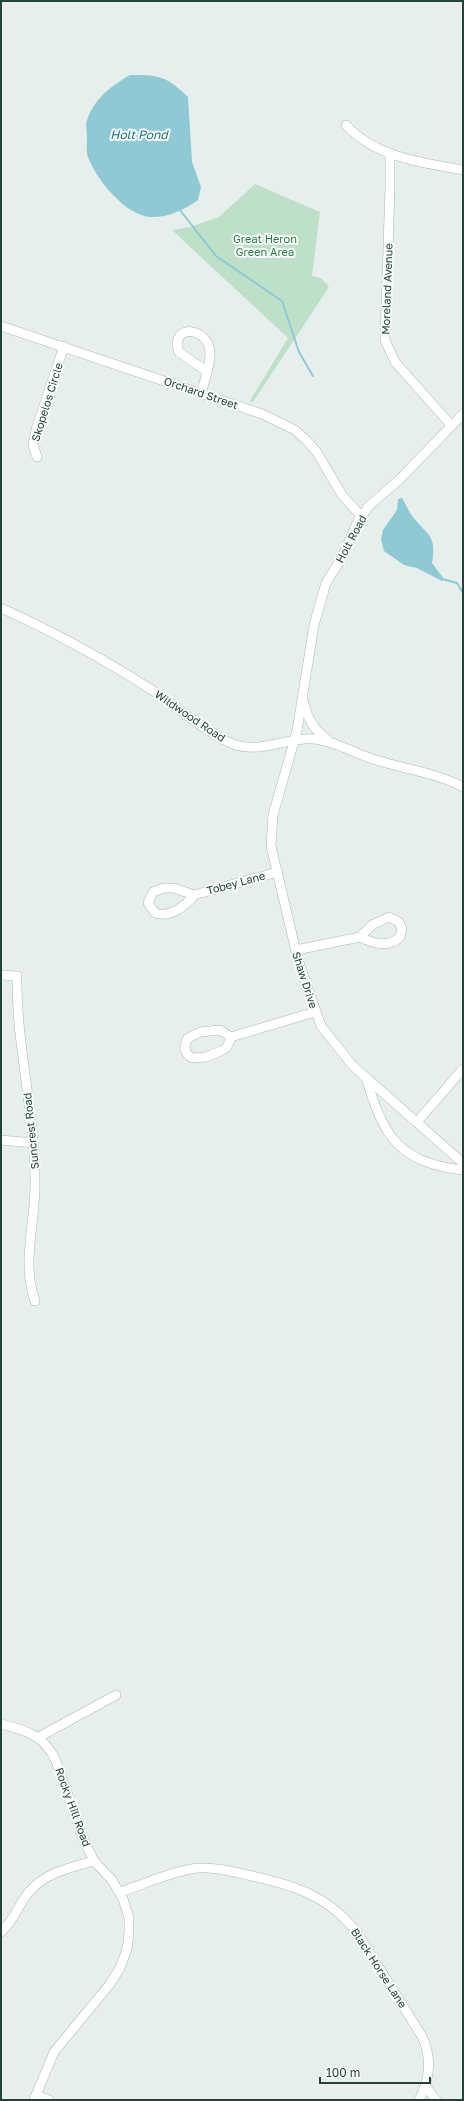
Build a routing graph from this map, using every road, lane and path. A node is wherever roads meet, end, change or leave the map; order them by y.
1 (346, 125) dead end
2 (390, 153) junction
3 (463, 170) edge
4 (1, 326) edge
5 (64, 346) junction
6 (206, 371) dead end
7 (201, 394) junction
8 (463, 414) edge
9 (451, 425) junction
10 (37, 457) dead end
11 (361, 516) junction
12 (1, 608) edge
13 (303, 698) junction
14 (294, 741) junction
15 (330, 742) junction
16 (463, 787) edge
17 (278, 872) junction
18 (194, 895) junction
19 (360, 937) dead end
20 (296, 950) junction
21 (1, 975) edge
22 (315, 1012) junction
23 (231, 1037) junction
24 (463, 1069) edge
25 (366, 1078) junction
26 (417, 1122) junction
27 (1, 1140) edge
28 (33, 1143) junction
29 (463, 1163) edge
30 (463, 1170) edge
31 (35, 1301) dead end
32 (116, 1695) dead end
33 (1, 1724) edge
34 (39, 1737) junction
35 (94, 1861) junction
36 (120, 1892) junction
37 (1, 1932) edge
38 (426, 2087) junction
39 (35, 2097) edge
40 (49, 2100) edge
41 (419, 2100) edge
42 (436, 2100) edge

1 - 2 street
2 - 3 street
2 - 9 street, Moreland Avenue
4 - 5 street, Orchard Street
5 - 7 street, Orchard Street
5 - 10 street, Skopelos Circle
6 - 7 street
7 - 11 street, Orchard Street
8 - 9 street, Holt Road
9 - 11 street, Holt Road
11 - 13 street, Holt Road
12 - 14 street, Wildwood Road
13 - 14 street, Holt Road
13 - 15 street, Holt Road
14 - 15 street, Wildwood Road
14 - 17 street, Shaw Drive
15 - 16 street, Wildwood Road
17 - 18 street, Tobey Lane
17 - 20 street, Shaw Drive
18 - 18 street, Tobey Lane
19 - 20 street
20 - 22 street, Shaw Drive
21 - 28 street, Suncrest Road
22 - 23 street
22 - 25 street, Shaw Drive
23 - 23 street
24 - 26 street
25 - 26 street, Shaw Drive
25 - 30 street
26 - 29 street, Shaw Drive
27 - 28 street
28 - 31 street, Suncrest Road
32 - 34 street
33 - 34 street, Rocky Hill Road
34 - 35 street, Rocky Hill Road
35 - 36 street, Rocky Hill Road
35 - 37 street
36 - 38 street, Black Horse Lane
36 - 39 street, Rocky Hill Road
38 - 41 street, Black Horse Lane
38 - 42 street
39 - 40 street

